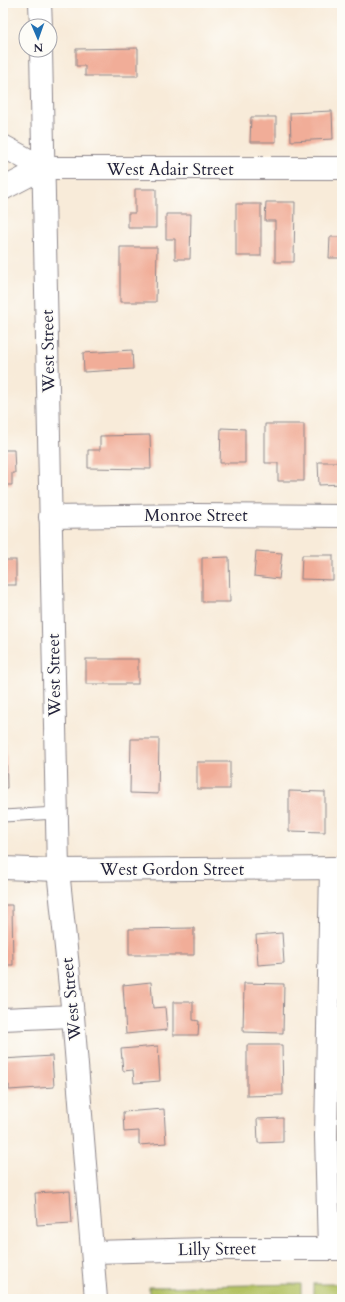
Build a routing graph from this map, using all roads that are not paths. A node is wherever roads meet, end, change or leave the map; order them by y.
1 (40, 3) edge
2 (41, 18) edge
3 (41, 58) edge
4 (3, 146) edge
5 (43, 168) junction
6 (342, 168) edge
7 (3, 188) edge
8 (342, 516) edge
9 (50, 517) junction
10 (57, 813) junction
11 (3, 816) edge
12 (3, 868) edge
13 (337, 868) edge
14 (58, 870) junction
15 (73, 1016) junction
16 (3, 1019) edge
17 (336, 1249) edge
18 (93, 1252) junction
19 (96, 1299) edge

1 - 2 street
3 - 5 street, West Street
4 - 5 street
5 - 6 street, West Adair Street
5 - 7 street, West Adair Street
5 - 9 street, West Street
8 - 9 street, Monroe Street
9 - 10 street, West Street
10 - 11 lane
10 - 14 street, West Street
12 - 14 street, West Gordon Street
13 - 14 street, West Gordon Street
13 - 17 street
14 - 15 street, West Street
15 - 16 street
15 - 18 street, West Street
17 - 18 street, Lilly Street
18 - 19 street, West Street

